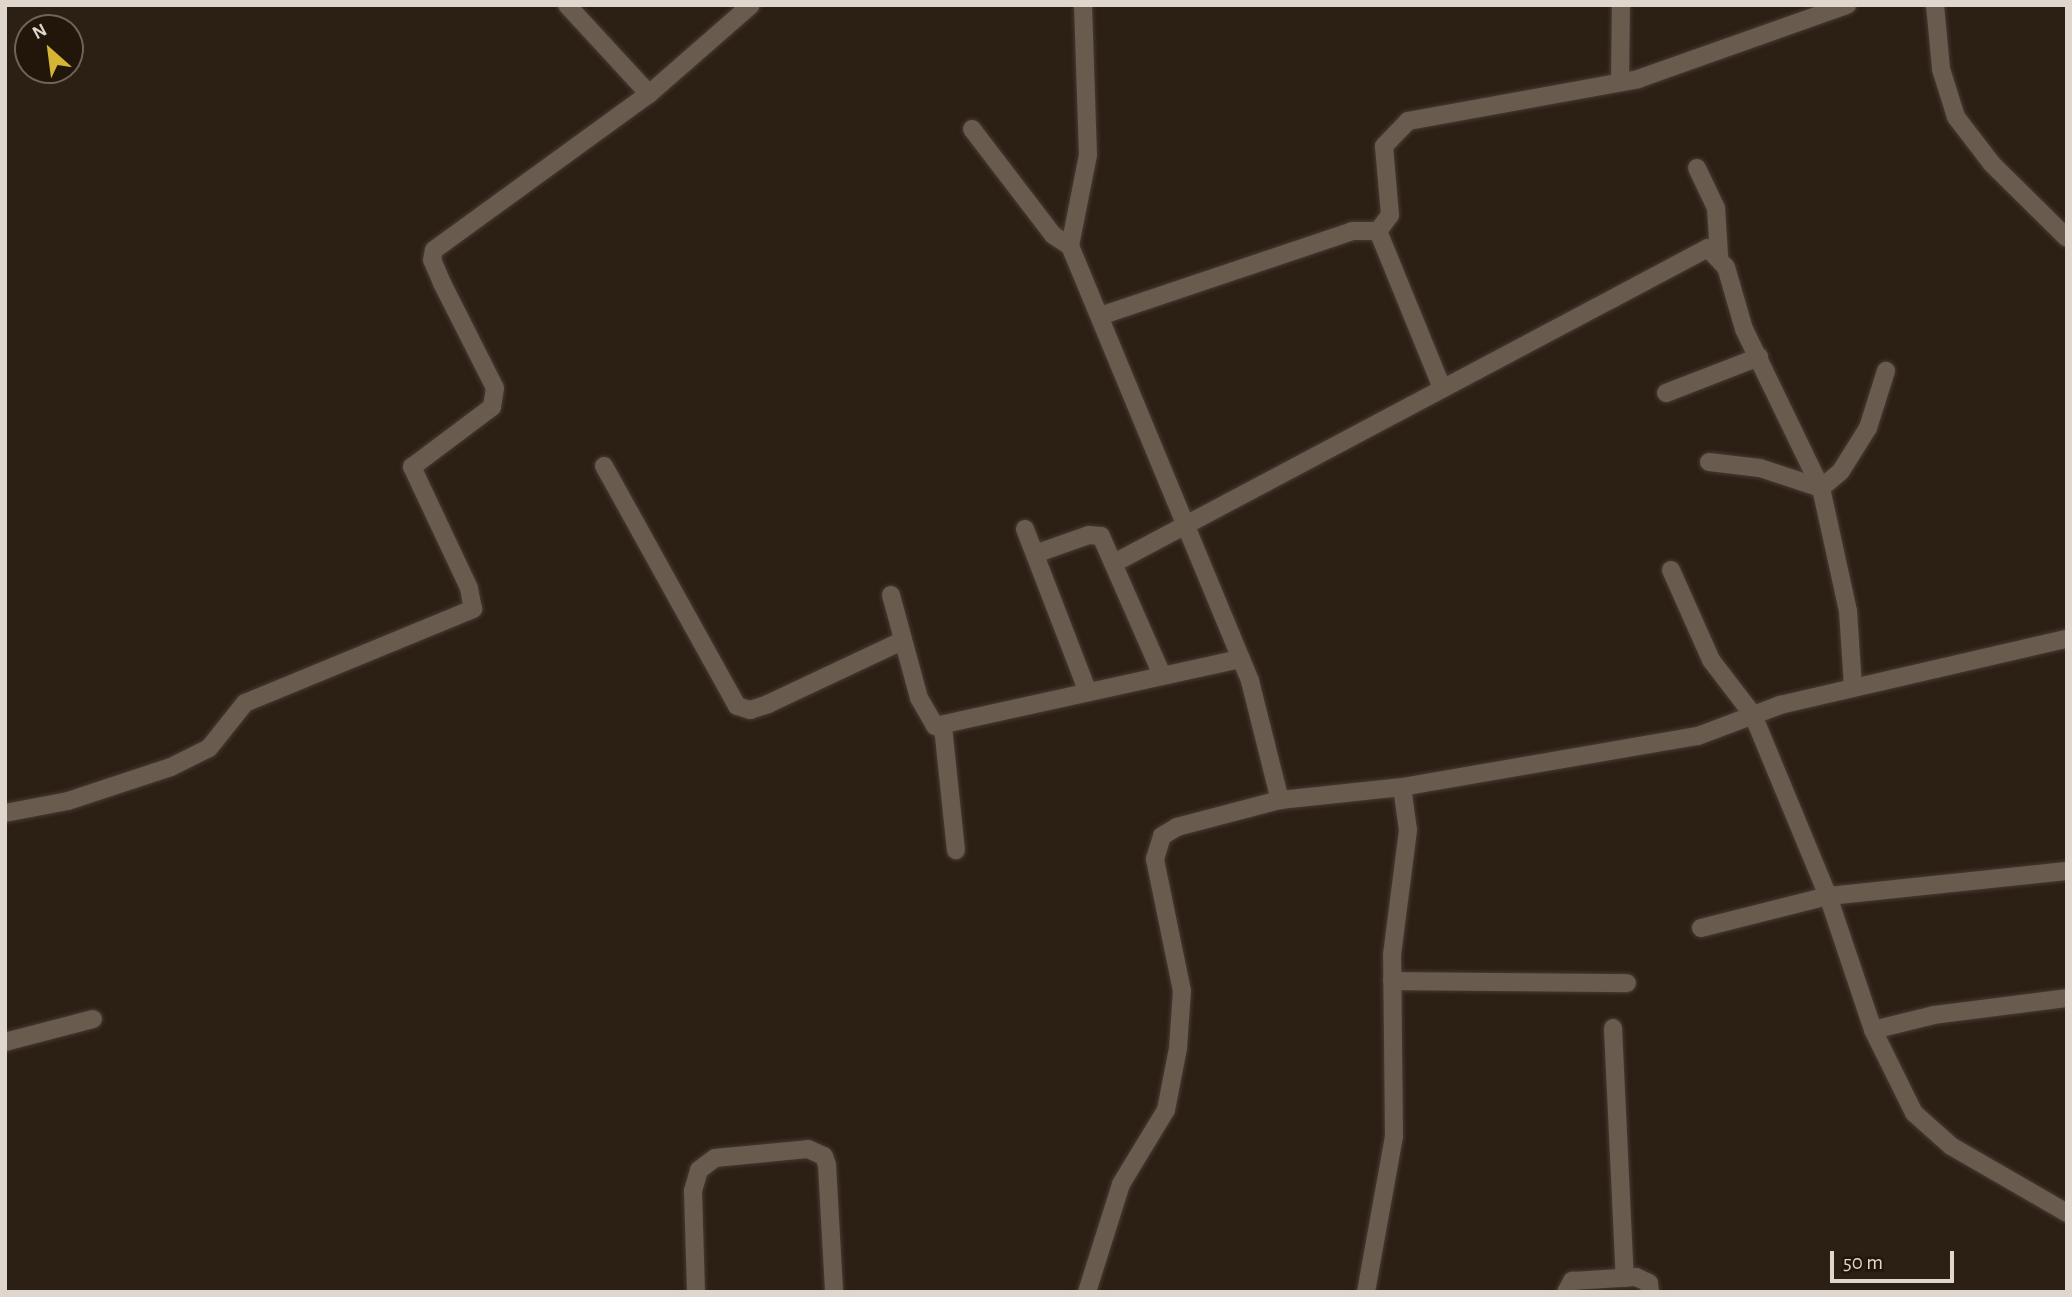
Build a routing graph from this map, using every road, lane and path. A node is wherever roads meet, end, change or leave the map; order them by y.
1 (568, 5) edge
2 (751, 5) edge
3 (1083, 5) edge
4 (1621, 5) edge
5 (1847, 5) edge
6 (1935, 5) edge
7 (1620, 82) junction
8 (649, 94) junction
9 (972, 129) dead end
10 (1696, 168) dead end
11 (1378, 231) junction
12 (2067, 238) edge
13 (1070, 246) junction
14 (1719, 254) junction
15 (1100, 316) junction
16 (1759, 357) junction
17 (1886, 371) dead end
18 (1442, 388) junction
19 (1666, 393) dead end
20 (1709, 462) dead end
21 (604, 466) dead end
22 (1821, 488) junction
23 (1191, 527) junction
24 (1025, 529) dead end
25 (1035, 554) junction
26 (1116, 562) junction
27 (1671, 570) dead end
28 (891, 595) dead end
29 (2067, 639) edge
30 (902, 641) junction
31 (1241, 659) junction
32 (1162, 676) junction
33 (1853, 687) junction
34 (1087, 690) junction
35 (1753, 715) junction
36 (943, 727) junction
37 (1402, 788) junction
38 (1280, 800) junction
39 (5, 813) edge
40 (956, 850) dead end
41 (2067, 871) edge
42 (1828, 896) junction
43 (1701, 928) dead end
44 (1392, 981) junction
45 (1627, 983) dead end
46 (2067, 998) edge
47 (93, 1019) dead end
48 (1613, 1028) dead end
49 (1873, 1030) junction
50 (5, 1042) edge
51 (2067, 1213) edge
52 (1625, 1278) junction
53 (696, 1292) edge
54 (834, 1292) edge
55 (1087, 1292) edge
56 (1366, 1292) edge
57 (1566, 1292) edge
58 (1650, 1292) edge

1 - 8 street
2 - 8 street
3 - 13 street
4 - 7 street
5 - 7 street
6 - 12 street
7 - 11 street
8 - 39 street
9 - 13 street
10 - 14 street
11 - 15 street
11 - 18 street
13 - 15 street
14 - 16 street
14 - 18 street
15 - 23 street
16 - 19 street
16 - 22 street
17 - 22 street
18 - 23 street
20 - 22 street
21 - 30 street
22 - 33 street
23 - 26 street
23 - 31 street
24 - 25 street
25 - 26 street
25 - 34 street
26 - 32 street
27 - 35 street
28 - 30 street
29 - 33 street
30 - 36 street
31 - 32 street
31 - 38 street
32 - 34 street
33 - 35 street
34 - 36 street
35 - 37 street
35 - 42 street
36 - 40 street
37 - 38 street
37 - 44 street
38 - 55 street
41 - 42 street
42 - 43 street
42 - 49 street
44 - 45 street
44 - 56 street
46 - 49 street
47 - 50 street
48 - 52 street
49 - 51 street
52 - 57 street
52 - 58 street
53 - 54 street

